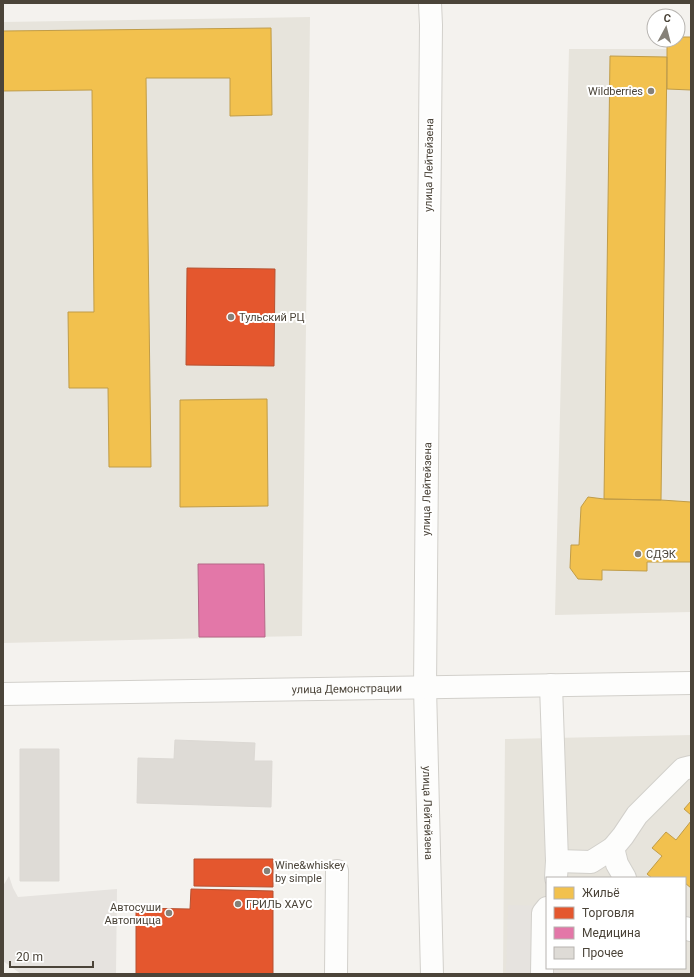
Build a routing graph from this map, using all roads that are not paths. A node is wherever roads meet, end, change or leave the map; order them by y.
1 (430, 3) edge
2 (691, 683) edge
3 (551, 685) junction
4 (425, 687) junction
5 (3, 694) edge
6 (691, 767) edge
7 (612, 848) junction
8 (557, 869) edge
9 (337, 872) dead end
10 (624, 877) edge
11 (546, 909) edge
12 (336, 974) edge
13 (432, 974) edge
14 (542, 974) edge

1 - 4 street, улица Лейтейзена
2 - 3 street, улица Демонстрации
3 - 4 street, улица Демонстрации
3 - 8 street
4 - 5 street, улица Демонстрации
4 - 13 street, улица Лейтейзена
6 - 7 street
7 - 8 street
7 - 10 street
9 - 12 street
11 - 14 street

